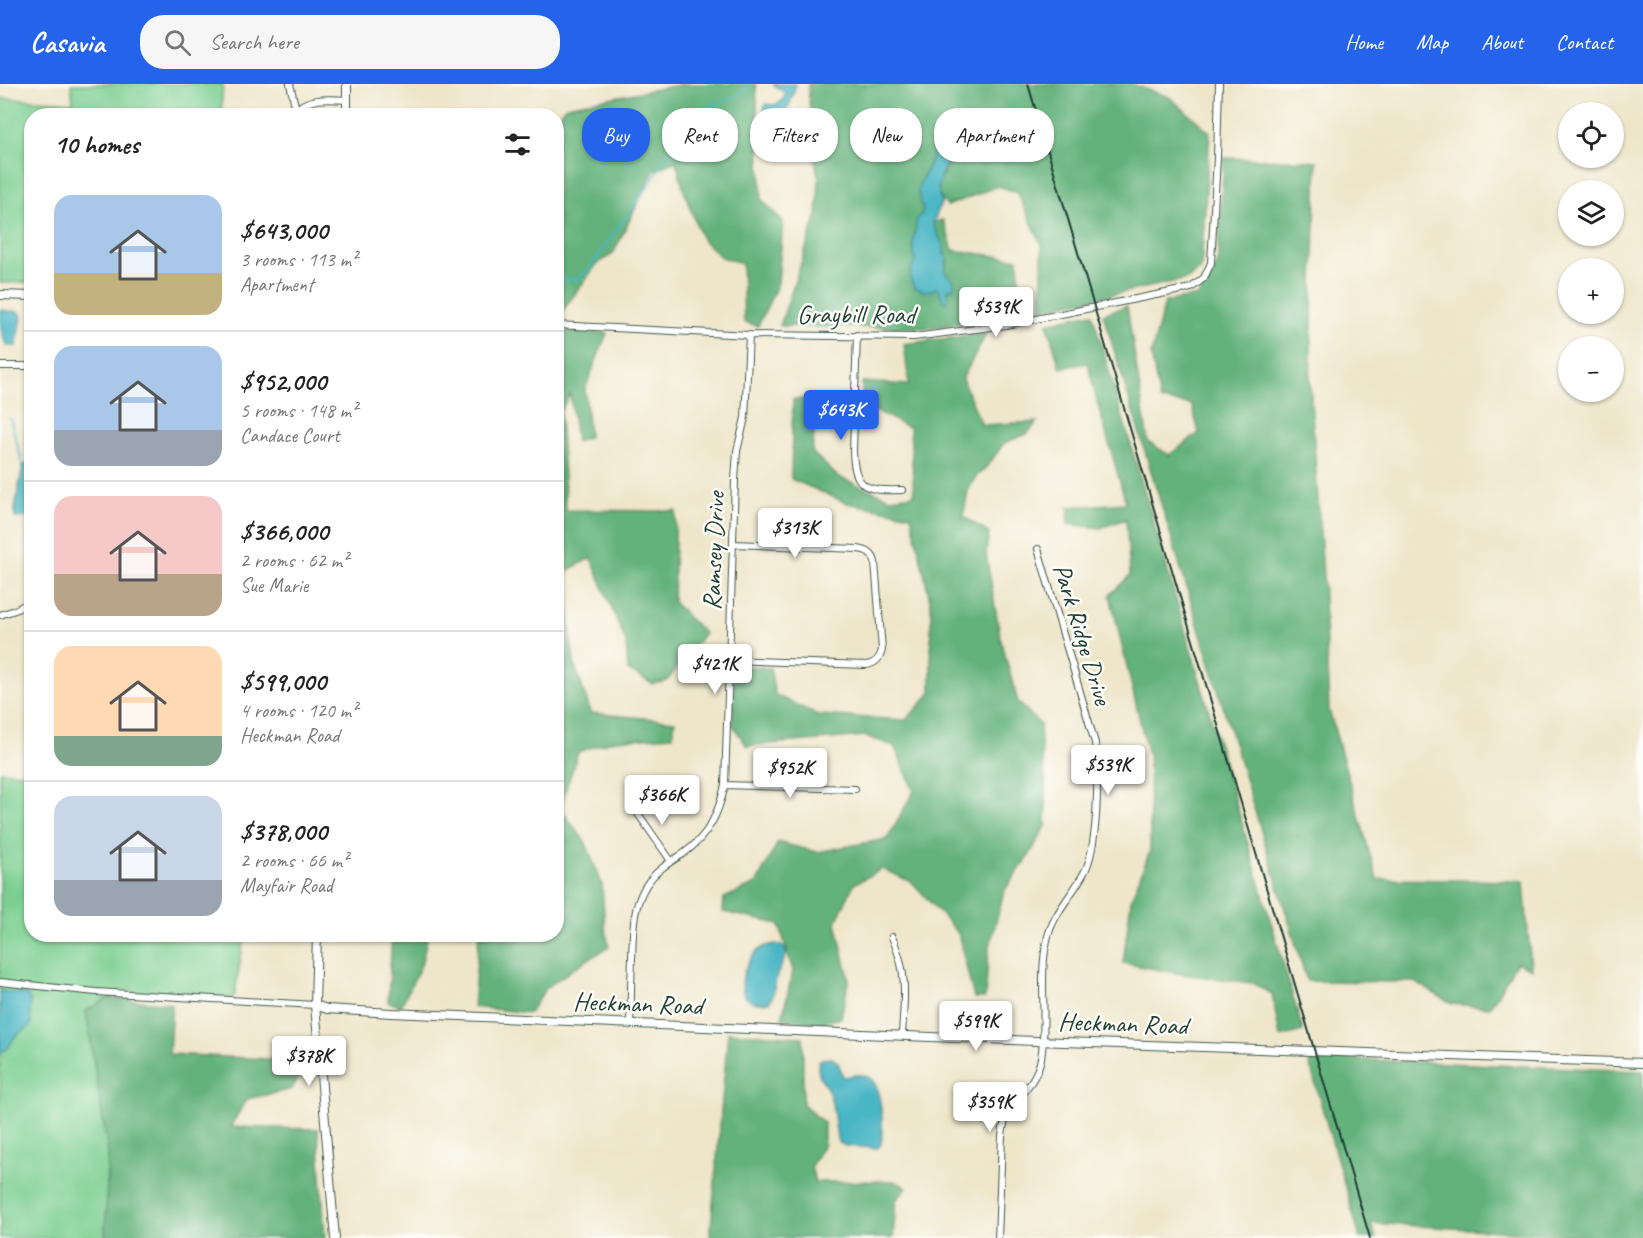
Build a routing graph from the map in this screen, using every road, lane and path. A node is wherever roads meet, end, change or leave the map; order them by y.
1 (290, 84) edge
2 (347, 84) edge
3 (1219, 84) edge
4 (347, 100) junction
5 (293, 108) edge
6 (299, 108) edge
7 (347, 108) edge
8 (0, 295) edge
9 (24, 296) edge
10 (564, 325) edge
11 (749, 335) junction
12 (857, 335) junction
13 (0, 366) edge
14 (24, 366) edge
15 (902, 490) dead end
16 (733, 544) junction
17 (1038, 549) dead end
18 (24, 605) edge
19 (0, 615) edge
20 (729, 660) junction
21 (725, 785) junction
22 (855, 789) dead end
23 (632, 805) dead end
24 (671, 861) junction
25 (892, 937) dead end
26 (317, 942) edge
27 (0, 982) edge
28 (315, 1005) junction
29 (630, 1024) junction
30 (902, 1036) junction
31 (1043, 1042) junction
32 (1643, 1064) edge
33 (335, 1238) edge
34 (998, 1238) edge

1 - 5 street
2 - 4 street
3 - 12 street, Graybill Road
4 - 6 street
4 - 7 street
8 - 9 street
10 - 11 street, Graybill Road
11 - 12 street, Graybill Road
11 - 16 street, Ramsey Drive
12 - 15 street
13 - 14 street
16 - 20 street, Ramsey Drive
16 - 20 street
17 - 31 street, Park Ridge Drive
18 - 19 street
20 - 21 street, Ramsey Drive
21 - 22 street
21 - 24 street, Ramsey Drive
23 - 24 street
24 - 29 street, Ramsey Drive
25 - 30 street
26 - 28 street
27 - 28 street
28 - 29 street, Heckman Road
28 - 33 street
29 - 30 street, Heckman Road
30 - 31 street, Heckman Road
31 - 32 street, Heckman Road
31 - 34 street, Park Ridge Drive

